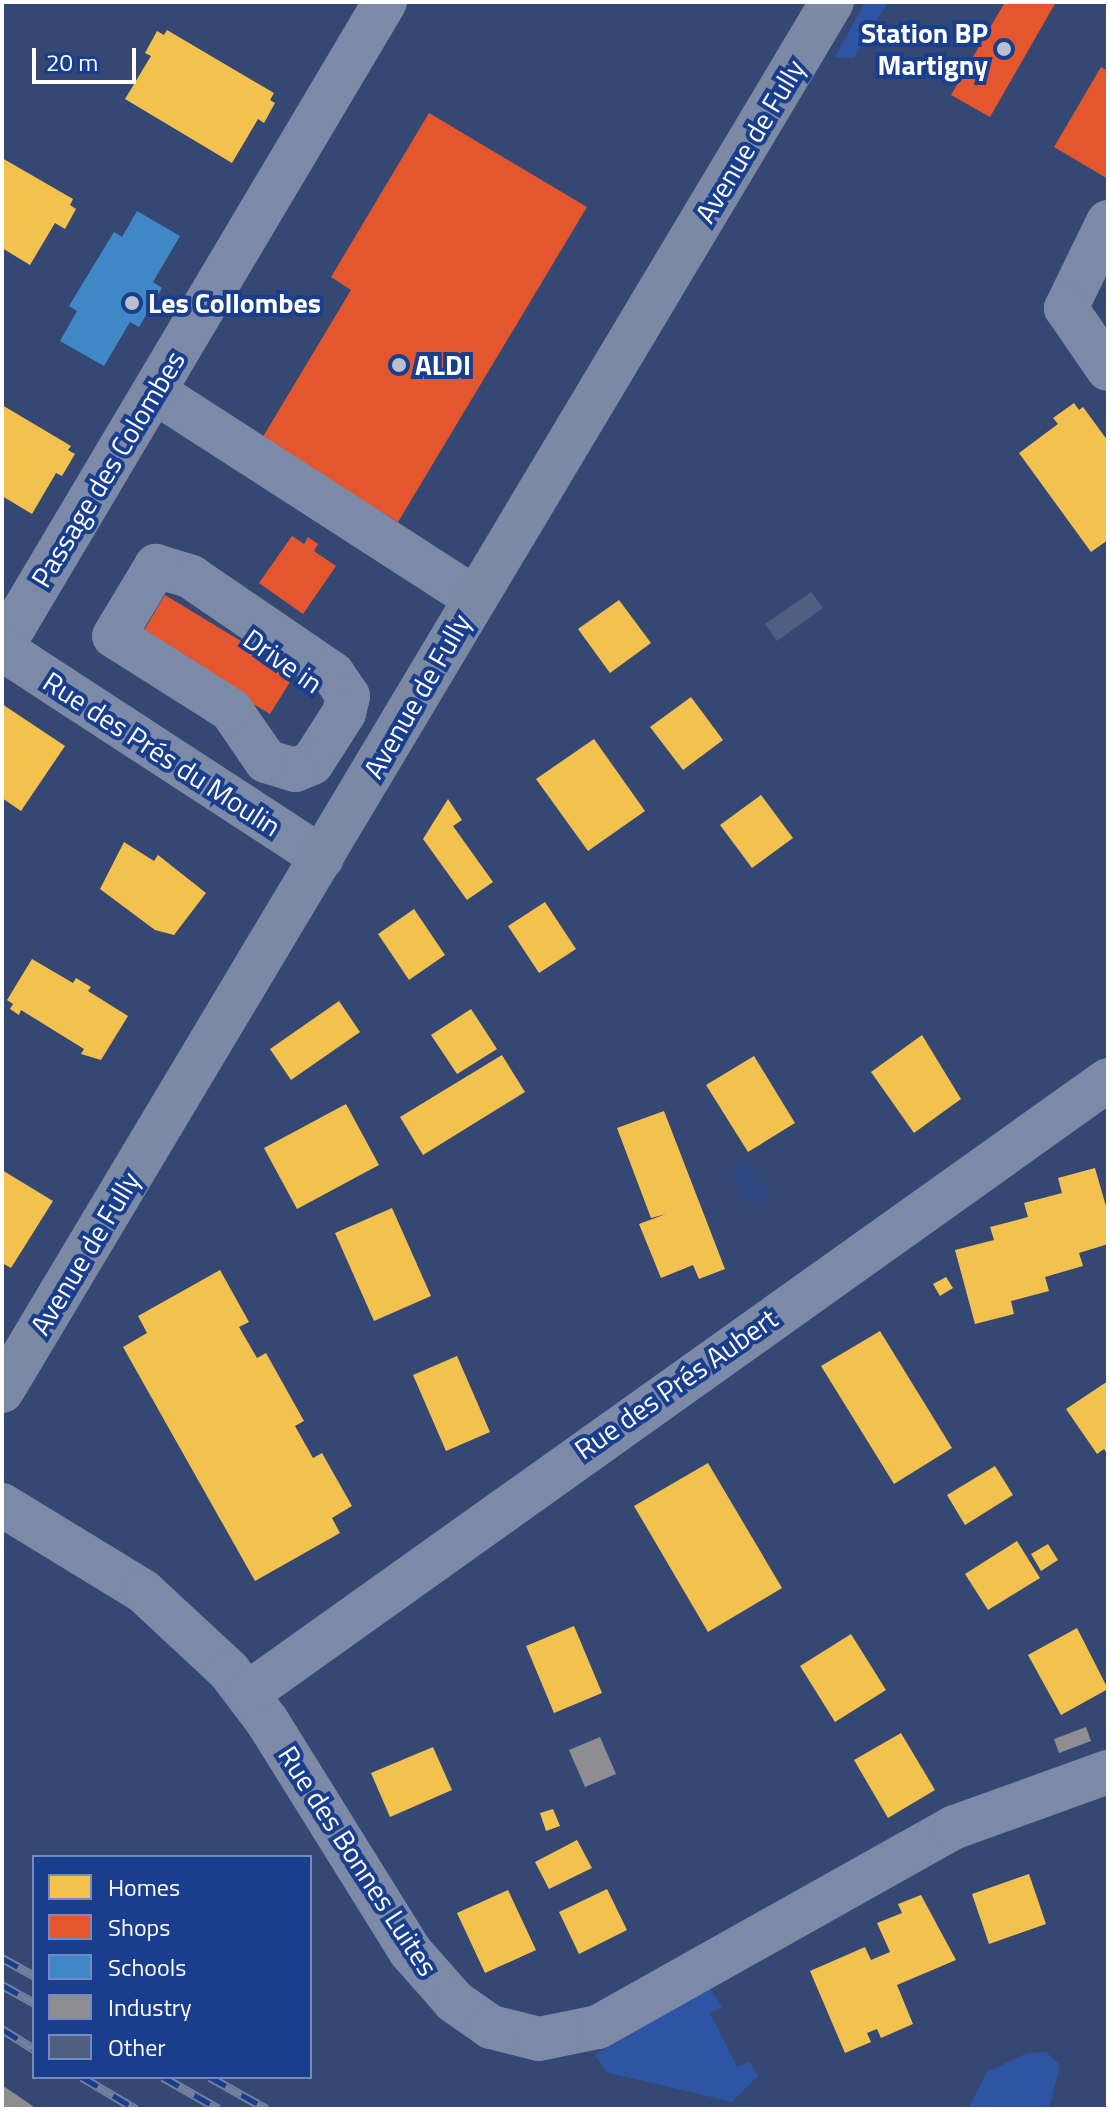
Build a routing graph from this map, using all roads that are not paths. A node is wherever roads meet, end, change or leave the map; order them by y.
1 (385, 2) edge
2 (832, 2) edge
3 (1108, 222) edge
4 (1108, 369) edge
5 (155, 392) junction
6 (475, 598) junction
7 (2, 648) edge
8 (244, 729) joint
9 (322, 858) junction
10 (1108, 1080) edge
11 (2, 1391) edge
12 (2, 1505) edge
13 (248, 1693) junction
14 (1108, 1772) edge

1 - 5 street, Passage des Colombes
2 - 6 main road, Avenue de Fully
3 - 4 street
5 - 6 street
5 - 7 street, Passage des Colombes
6 - 9 main road, Avenue de Fully
7 - 9 street, Rue des Prés du Moulin
8 - 8 street
9 - 11 main road, Avenue de Fully
10 - 13 street, Rue des Prés Aubert
12 - 13 street, Rue des Bonnes Luites
13 - 14 street, Rue des Bonnes Luites

